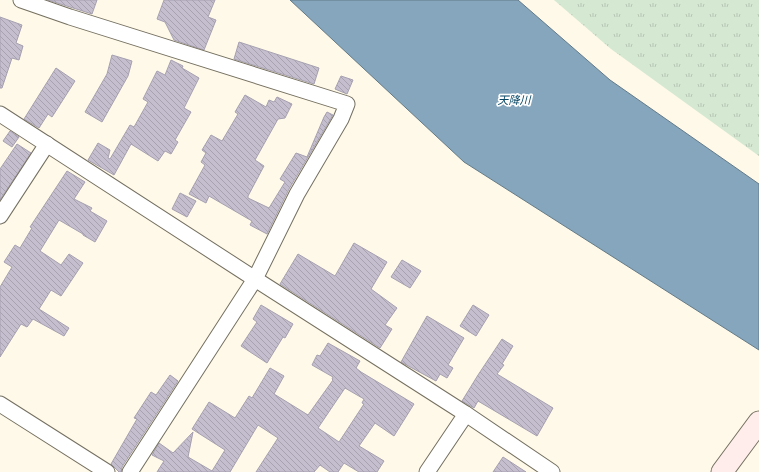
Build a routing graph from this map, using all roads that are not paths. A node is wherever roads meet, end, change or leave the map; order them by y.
1 (21, 0) edge
2 (0, 114) edge
3 (47, 144) junction
4 (0, 216) edge
5 (255, 279) junction
6 (0, 404) edge
7 (466, 414) junction
8 (759, 422) edge
9 (107, 472) edge
10 (130, 472) edge
11 (427, 472) edge
12 (552, 472) edge
13 (722, 472) edge

1 - 5 street
2 - 3 street
3 - 4 street
3 - 5 street
5 - 7 street
5 - 10 street
6 - 9 street
7 - 11 street
7 - 12 street
8 - 13 street

